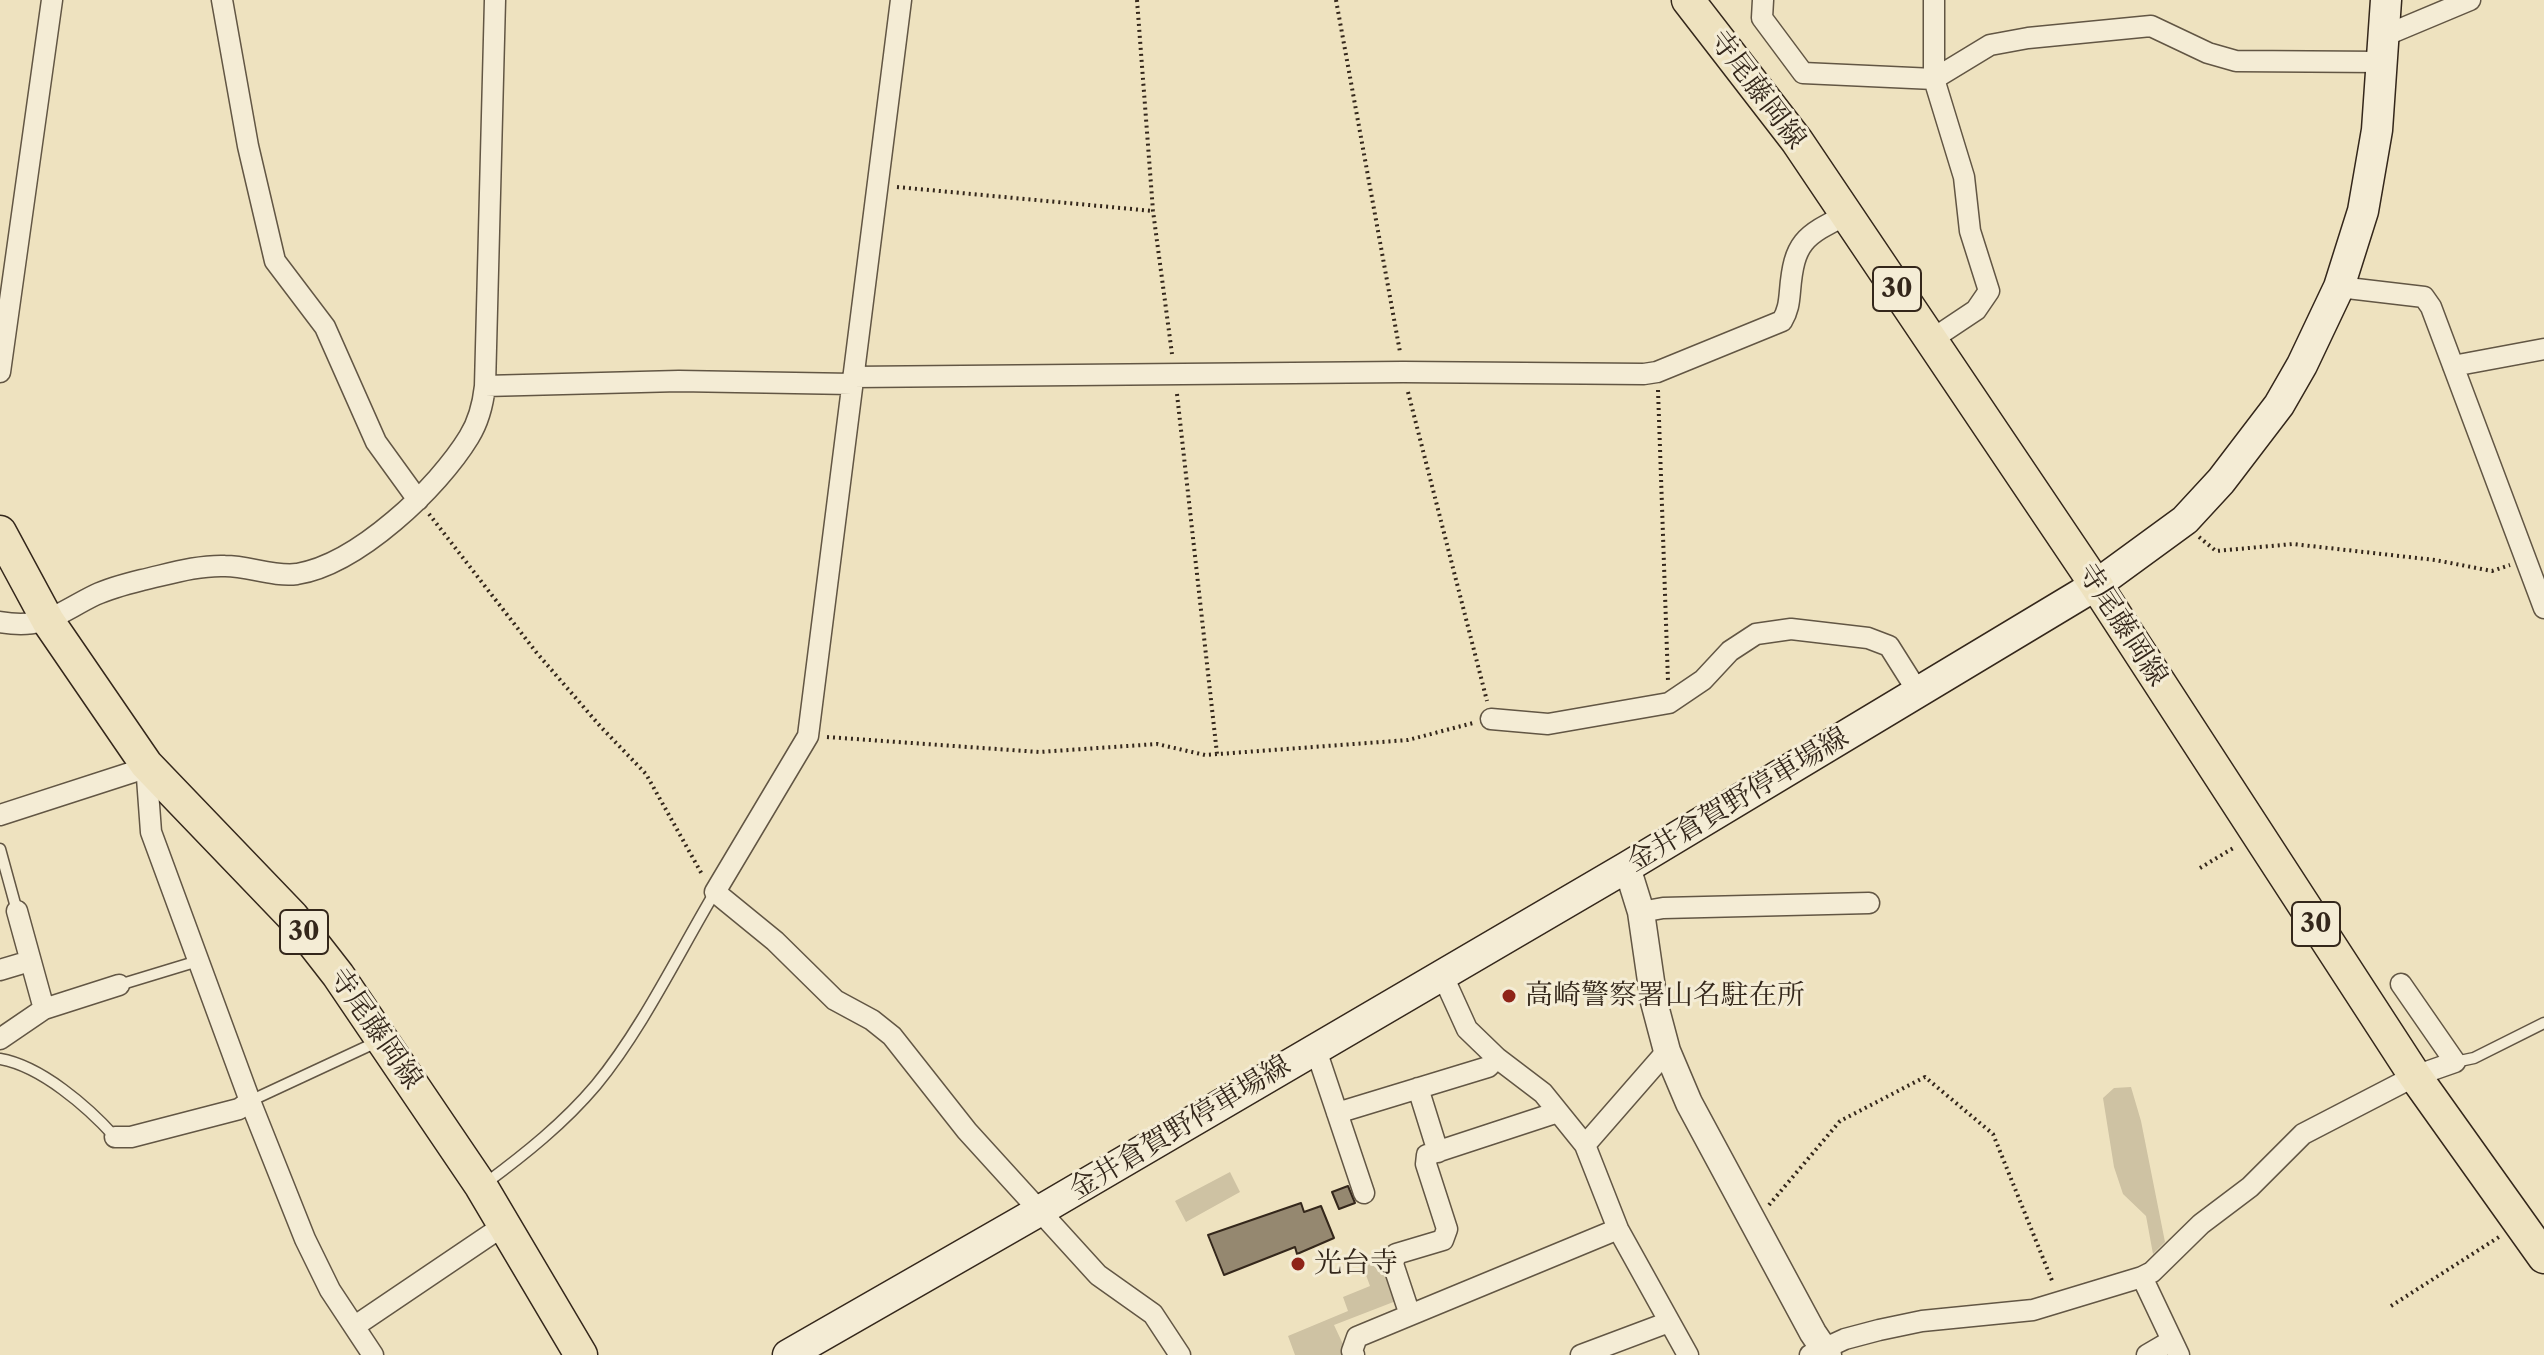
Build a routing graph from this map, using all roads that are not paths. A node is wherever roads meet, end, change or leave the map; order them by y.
1 (52, 0) edge
2 (222, 0) edge
3 (495, 0) edge
4 (901, 0) edge
5 (1688, 0) edge
6 (1763, 0) edge
7 (1934, 0) edge
8 (2386, 0) edge
9 (2470, 0) edge
10 (2383, 49) junction
11 (1934, 79) junction
12 (1846, 215) junction
13 (2339, 287) junction
14 (1931, 340) junction
15 (2544, 349) edge
16 (2453, 366) junction
17 (0, 372) edge
18 (852, 380) junction
19 (485, 386) junction
20 (418, 500) junction
21 (0, 532) edge
22 (2096, 585) junction
23 (2544, 608) edge
24 (48, 621) junction
25 (0, 622) edge
26 (1918, 692) junction
27 (1491, 719) road end
28 (146, 764) junction
29 (0, 815) edge
30 (0, 849) edge
31 (1627, 867) junction
32 (715, 892) junction
33 (1869, 903) dead end
34 (17, 911) joint
35 (1641, 912) junction
36 (30, 961) junction
37 (198, 961) junction
38 (0, 970) edge
39 (1442, 974) junction
40 (2401, 984) dead end
41 (119, 985) joint
42 (44, 1009) junction
43 (2544, 1023) edge
44 (0, 1039) edge
45 (383, 1039) junction
46 (1315, 1047) junction
47 (1667, 1051) junction
48 (1497, 1058) junction
49 (0, 1059) edge
50 (2455, 1062) junction
51 (2415, 1076) junction
52 (1418, 1088) junction
53 (250, 1101) junction
54 (1558, 1112) junction
55 (1337, 1113) junction
56 (115, 1137) joint
57 (1585, 1145) junction
58 (1438, 1152) junction
59 (481, 1186) junction
60 (1364, 1193) dead end
61 (1041, 1210) junction
62 (503, 1226) junction
63 (1618, 1229) junction
64 (2544, 1257) edge
65 (2142, 1277) junction
66 (1410, 1315) junction
67 (1669, 1322) junction
68 (355, 1326) junction
69 (2175, 1348) edge
70 (367, 1352) edge
71 (1821, 1353) edge
72 (581, 1355) edge
73 (788, 1355) edge
74 (1180, 1355) edge
75 (1354, 1355) edge
76 (1581, 1355) edge
77 (1688, 1355) edge
78 (2147, 1355) edge

1 - 17 street
2 - 20 street
3 - 19 street
4 - 18 street
5 - 12 main road, 寺尾藤岡線 / 30
6 - 11 street
7 - 11 street
8 - 10 main road, 金井倉賀野停車場線
9 - 10 street
10 - 11 street
10 - 13 main road, 金井倉賀野停車場線
11 - 14 street
12 - 14 main road, 寺尾藤岡線 / 30
12 - 18 street
13 - 16 street
13 - 22 main road, 金井倉賀野停車場線
14 - 22 main road, 寺尾藤岡線 / 30
15 - 16 street
16 - 23 street
18 - 19 street
18 - 32 street
19 - 20 street
20 - 24 street
21 - 24 main road, 寺尾藤岡線 / 30
22 - 26 main road, 金井倉賀野停車場線
22 - 51 main road, 寺尾藤岡線 / 30
24 - 25 street
24 - 28 main road, 寺尾藤岡線 / 30
26 - 27 street
26 - 31 main road, 金井倉賀野停車場線
28 - 29 street
28 - 37 street
28 - 45 main road, 寺尾藤岡線 / 30
30 - 34 lane
31 - 35 street
31 - 39 main road, 金井倉賀野停車場線
32 - 59 lane
32 - 61 street
33 - 35 street
34 - 36 street
35 - 47 street
36 - 38 street
36 - 42 street
37 - 41 lane
37 - 53 street
39 - 46 main road, 金井倉賀野停車場線
39 - 48 street
40 - 50 street
41 - 42 street
42 - 44 street
43 - 50 lane
45 - 53 lane
45 - 59 main road, 寺尾藤岡線 / 30
46 - 55 street
46 - 61 main road, 金井倉賀野停車場線
47 - 57 street
47 - 71 street
48 - 52 street
48 - 54 street
49 - 56 lane
50 - 51 street
51 - 64 main road, 寺尾藤岡線 / 30
51 - 65 street
52 - 55 street
52 - 58 street
53 - 56 street
53 - 68 street
54 - 57 street
54 - 58 street
55 - 60 street
57 - 63 street
58 - 66 street
59 - 62 main road, 寺尾藤岡線 / 30
61 - 73 main road, 金井倉賀野停車場線
61 - 74 street
62 - 68 street
62 - 72 main road, 寺尾藤岡線 / 30
63 - 66 street
63 - 67 street
65 - 69 street
65 - 71 street
66 - 75 street
67 - 76 street
67 - 77 street
68 - 70 street
69 - 78 street

